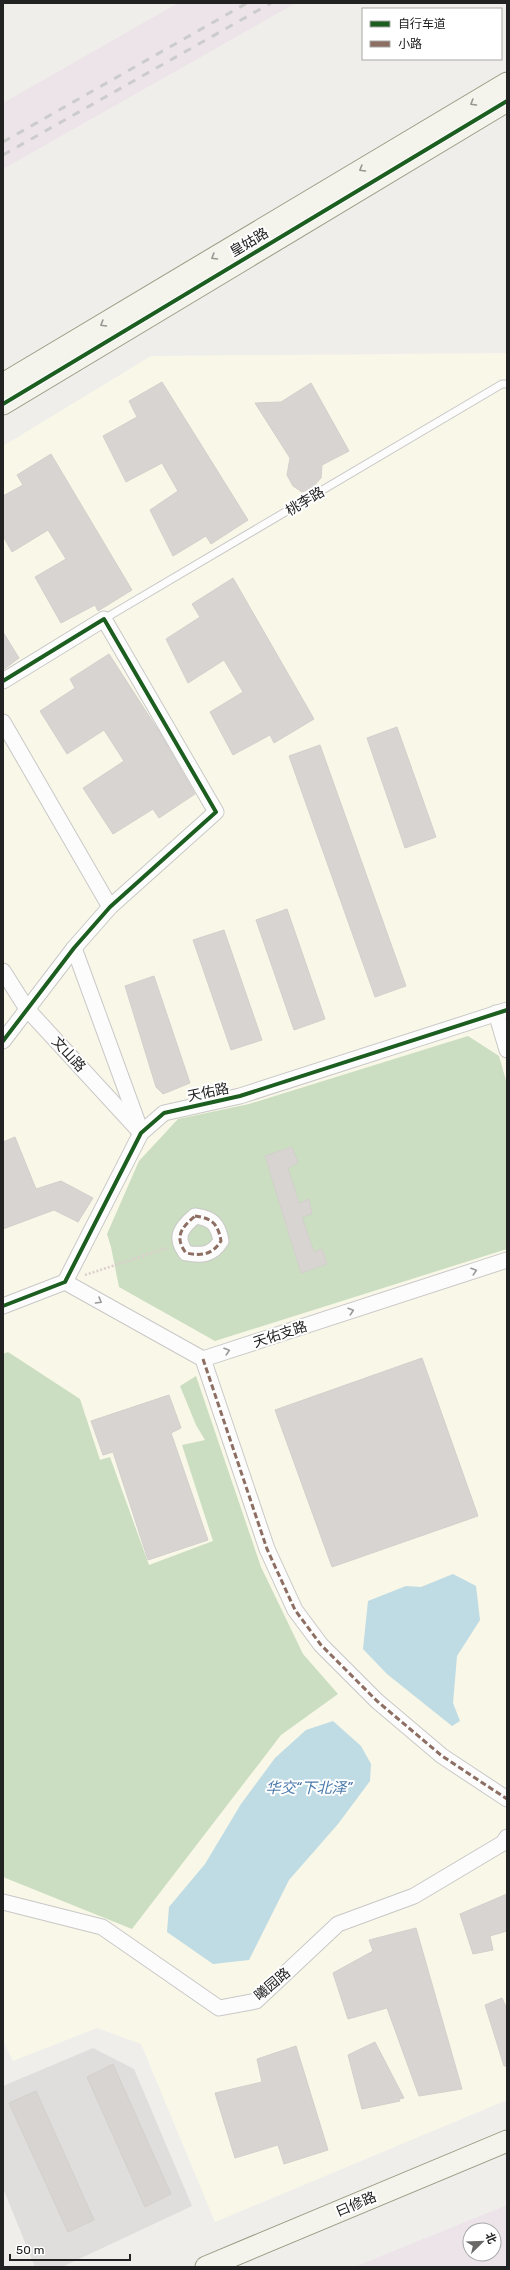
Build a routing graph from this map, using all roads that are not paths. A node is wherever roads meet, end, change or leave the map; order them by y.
1 (507, 83) edge
2 (507, 101) edge
3 (3, 384) edge
4 (507, 384) edge
5 (3, 404) edge
6 (104, 620) junction
7 (3, 681) edge
8 (3, 722) edge
9 (110, 907) junction
10 (74, 948) junction
11 (3, 971) edge
12 (27, 1009) junction
13 (502, 1011) edge
14 (3, 1041) edge
15 (507, 1050) edge
16 (141, 1133) junction
17 (507, 1260) edge
18 (65, 1282) junction
19 (3, 1306) edge
20 (203, 1359) junction
21 (507, 1799) edge
22 (507, 1837) edge
23 (3, 1902) edge
24 (507, 2141) edge
25 (206, 2267) edge

1 -> 3 street, 皇姑路
2 - 5 street, 皇姑路
4 - 6 lane, 桃李路
6 - 7 street
6 - 9 street
8 - 9 street
9 - 10 street
10 - 12 street
10 - 16 street
11 - 12 street, 文山路
12 - 14 street
12 - 16 street, 文山路
13 - 15 street
13 - 16 street, 天佑路
16 - 18 street, 天佑路
20 -> 17 street, 天佑支路
18 - 19 street
18 -> 20 street
20 - 21 street
22 - 23 street, 曦园路
24 - 25 street, 曰修路

